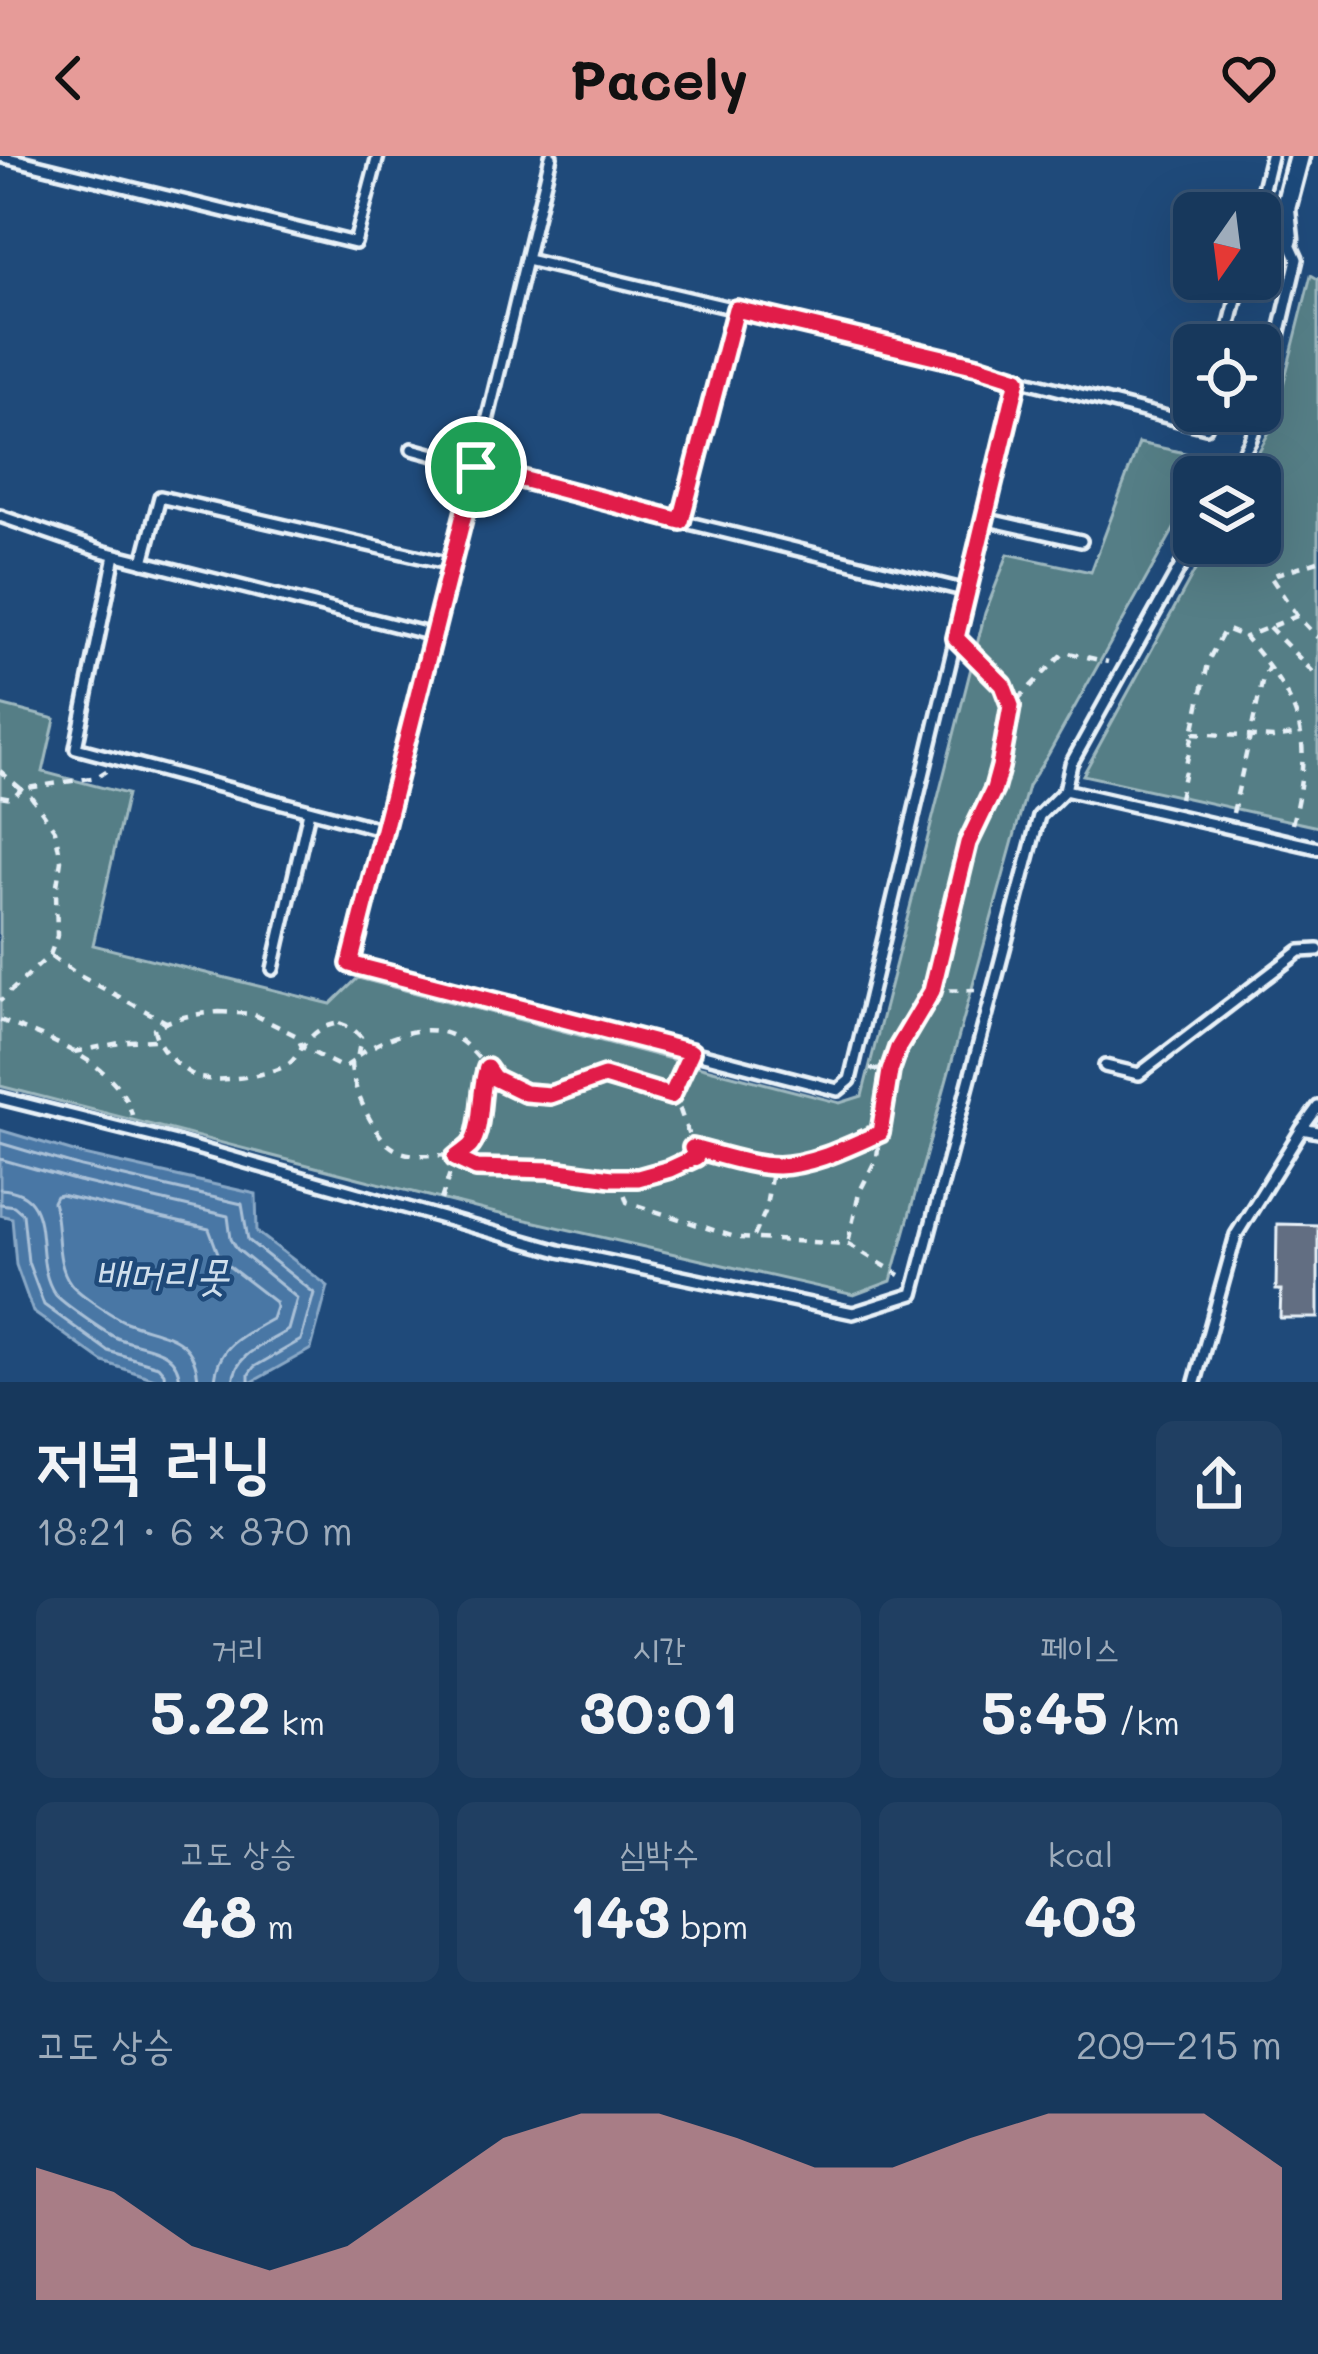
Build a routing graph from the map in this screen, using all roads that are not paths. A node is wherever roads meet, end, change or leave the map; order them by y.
1 (0, 156) edge
2 (378, 156) edge
3 (550, 156) edge
4 (1270, 156) edge
5 (1299, 156) edge
6 (22, 158) edge
7 (1262, 192) edge
8 (1288, 239) joint
9 (526, 260) junction
10 (736, 309) junction
11 (1018, 379) junction
12 (1173, 419) edge
13 (412, 449) dead end
14 (1242, 456) edge
15 (476, 467) junction
16 (0, 516) edge
17 (984, 519) junction
18 (681, 521) junction
19 (1081, 541) dead end
20 (116, 555) junction
21 (143, 562) junction
22 (451, 564) junction
23 (1182, 564) edge
24 (967, 591) junction
25 (433, 635) junction
26 (1065, 790) junction
27 (309, 812) junction
28 (384, 830) junction
29 (1318, 848) edge
30 (1318, 950) edge
31 (273, 969) dead end
32 (1105, 1066) dead end
33 (0, 1098) edge
34 (1318, 1107) edge
35 (1302, 1129) junction
36 (1318, 1132) edge
37 (1195, 1382) edge

1 - 6 lane
2 - 6 lane
3 - 9 lane
4 - 7 lane
5 - 8 street
8 - 14 lane
9 - 10 lane
9 - 15 lane
10 - 11 lane
10 - 18 lane
11 - 12 lane
11 - 17 lane
13 - 15 lane
15 - 18 lane
15 - 22 lane
16 - 20 lane
17 - 19 lane
17 - 24 lane
18 - 24 lane
20 - 21 lane
20 - 27 lane
21 - 22 lane
21 - 25 lane
22 - 25 lane
23 - 26 lane
24 - 28 lane
25 - 28 lane
26 - 29 lane
26 - 33 lane
27 - 28 lane
27 - 31 lane
30 - 32 lane
34 - 35 lane
35 - 36 lane
35 - 37 lane

